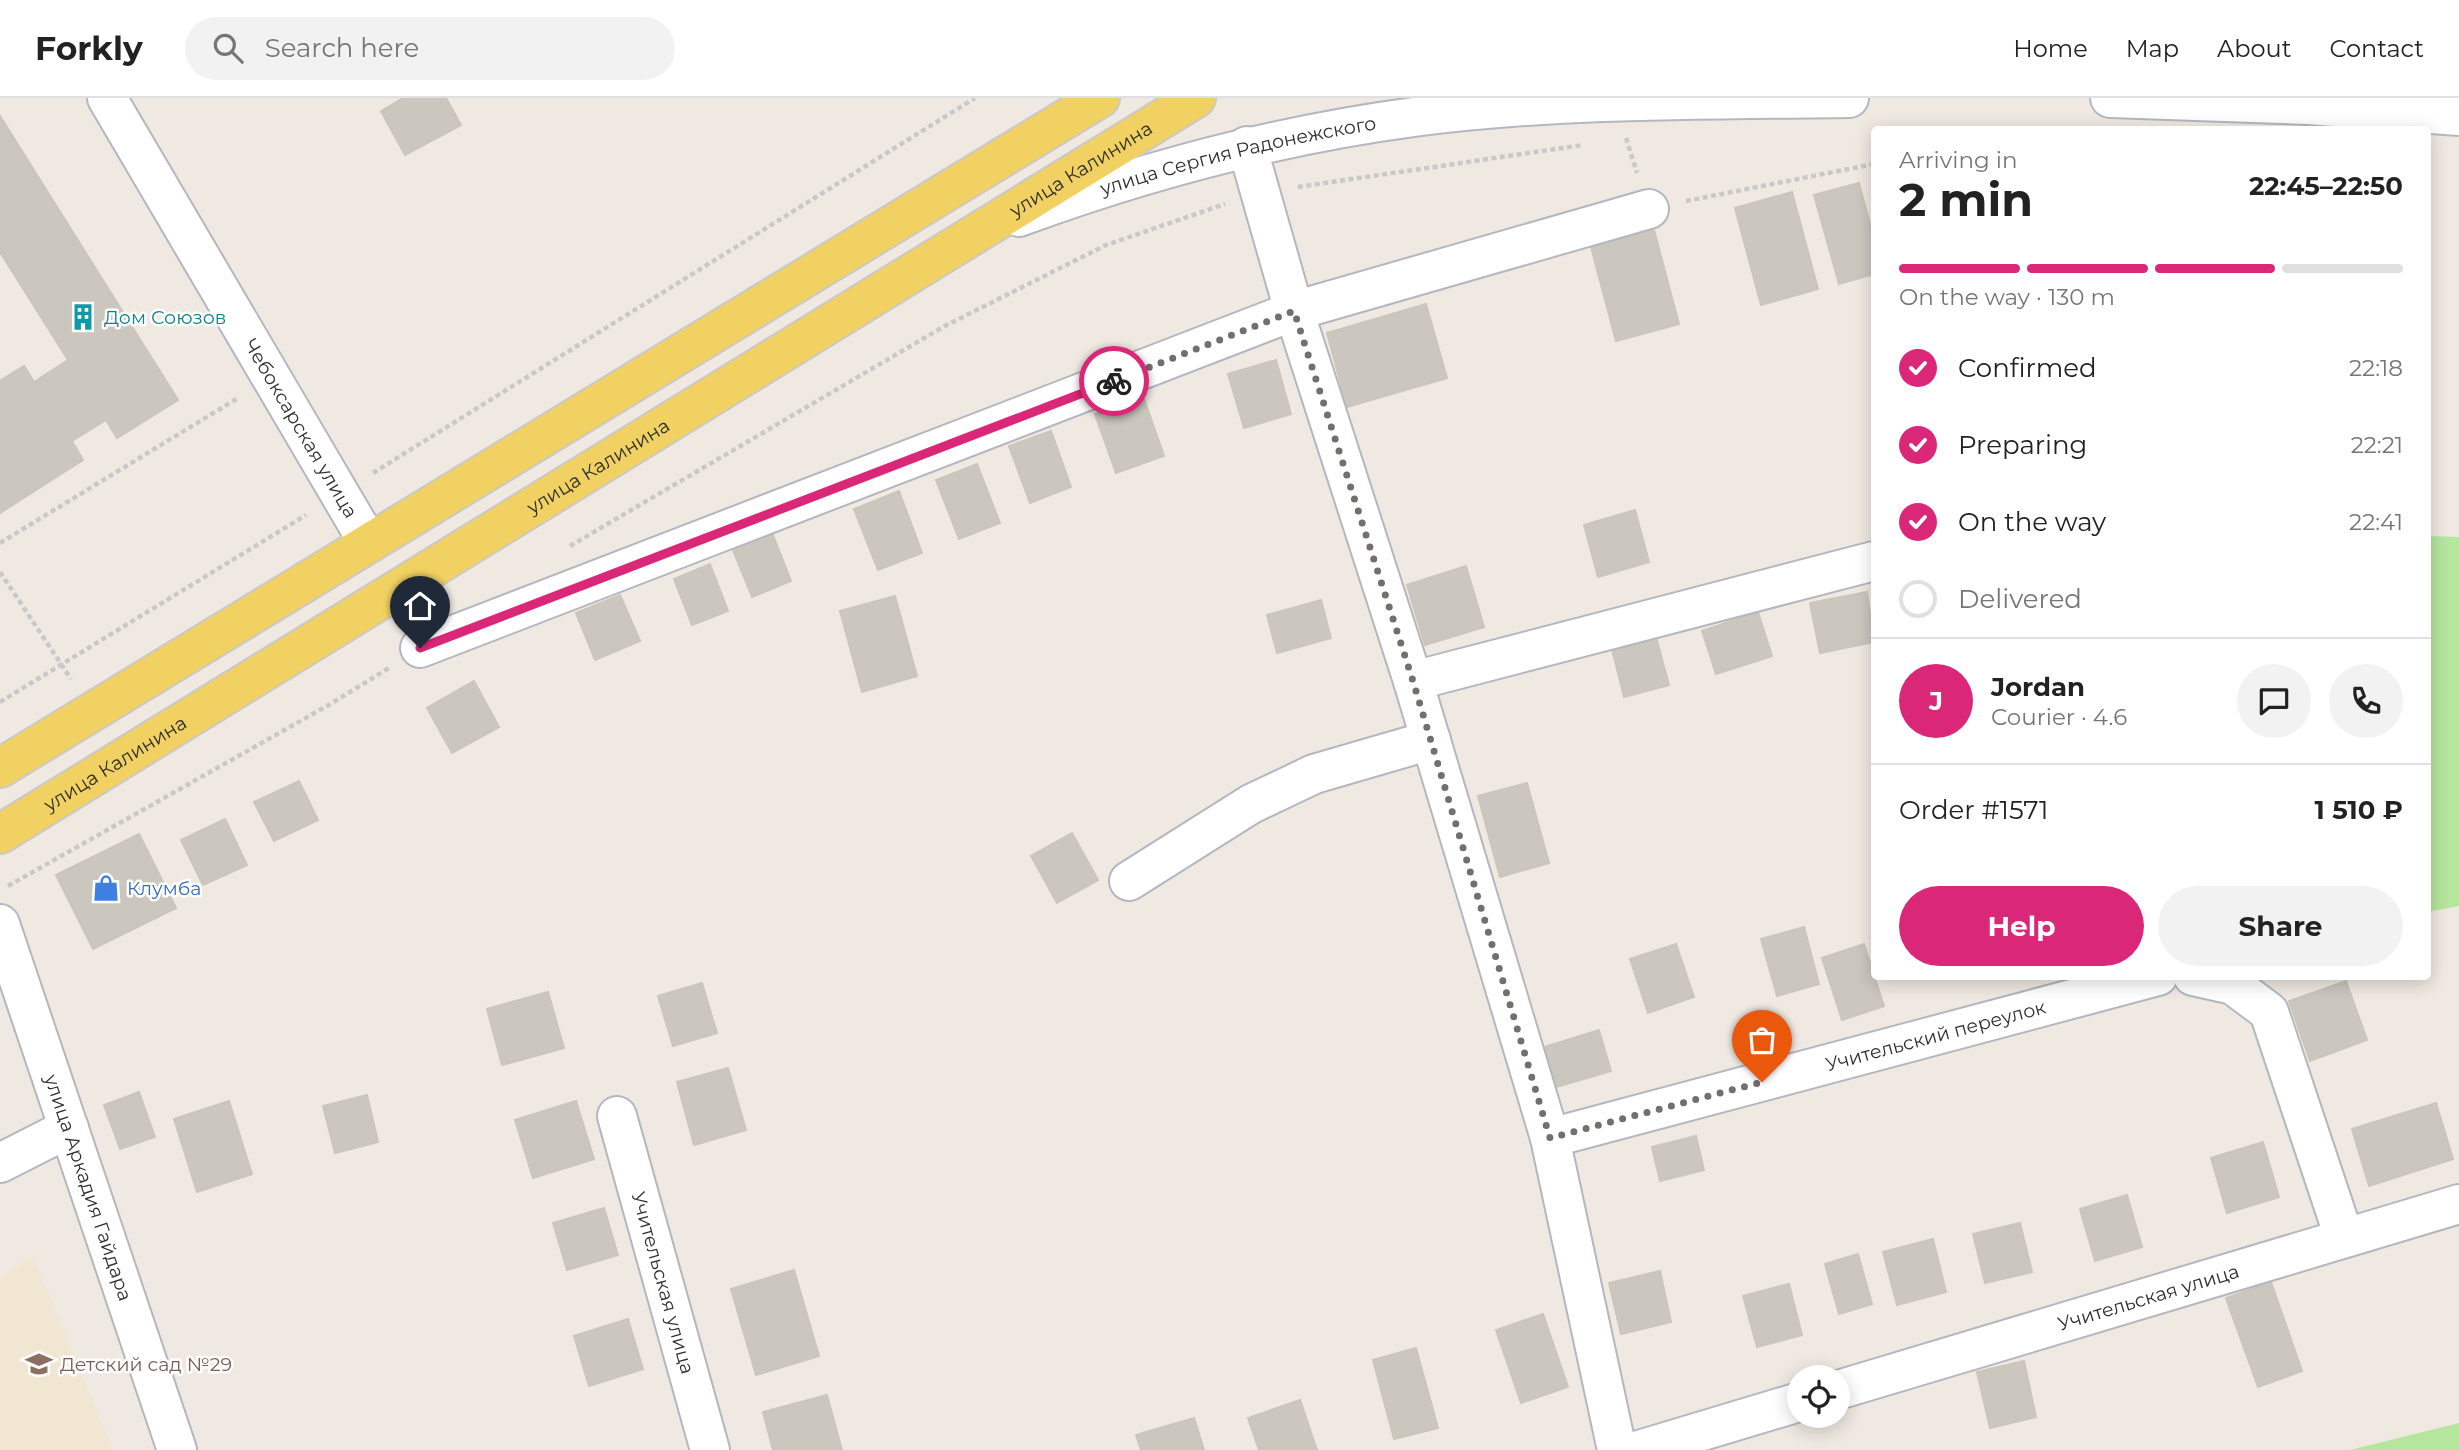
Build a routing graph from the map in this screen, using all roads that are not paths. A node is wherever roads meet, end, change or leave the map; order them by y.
1 (107, 98) edge
2 (1100, 98) edge
3 (1196, 98) edge
4 (1849, 98) edge
5 (2110, 98) edge
6 (1548, 101) edge
7 (2265, 101) edge
8 (1425, 107) edge
9 (2459, 116) edge
10 (1247, 146) junction
11 (1649, 209) road end
12 (984, 229) junction
13 (1294, 311) junction
14 (368, 542) junction
15 (1871, 562) edge
16 (420, 648) dead end
17 (1413, 681) junction
18 (1431, 740) junction
19 (0, 768) edge
20 (0, 834) edge
21 (1129, 881) dead end
22 (2, 938) edge
23 (2143, 980) edge
24 (2211, 980) edge
25 (618, 1116) dead end
26 (69, 1128) junction
27 (1550, 1138) junction
28 (0, 1163) edge
29 (2459, 1204) edge
30 (2344, 1237) junction
31 (1850, 1386) edge
32 (1787, 1406) edge
33 (177, 1450) edge
34 (710, 1450) edge
35 (1617, 1450) edge
36 (1639, 1450) edge

1 - 14 street, Чебоксарская улица
2 - 14 main road
3 - 12 main road, улица Калинина
4 - 6 street, улица Сергия Радонежского
5 - 7 street
6 - 8 street, улица Сергия Радонежского
7 - 9 street
8 - 10 street, улица Сергия Радонежского
10 - 12 street, улица Сергия Радонежского
10 - 13 street
11 - 13 street
12 - 20 main road, улица Калинина
13 - 16 street
13 - 17 street
14 - 19 main road
15 - 17 street
17 - 18 street
18 - 21 street
18 - 27 street
22 - 26 street, улица Аркадия Гайдара
23 - 27 street, Учительский переулок
24 - 30 street
25 - 34 street, Учительская улица
26 - 28 street
26 - 33 street, улица Аркадия Гайдара
27 - 35 street
29 - 30 street, Учительская улица
30 - 31 street, Учительская улица
32 - 36 street

